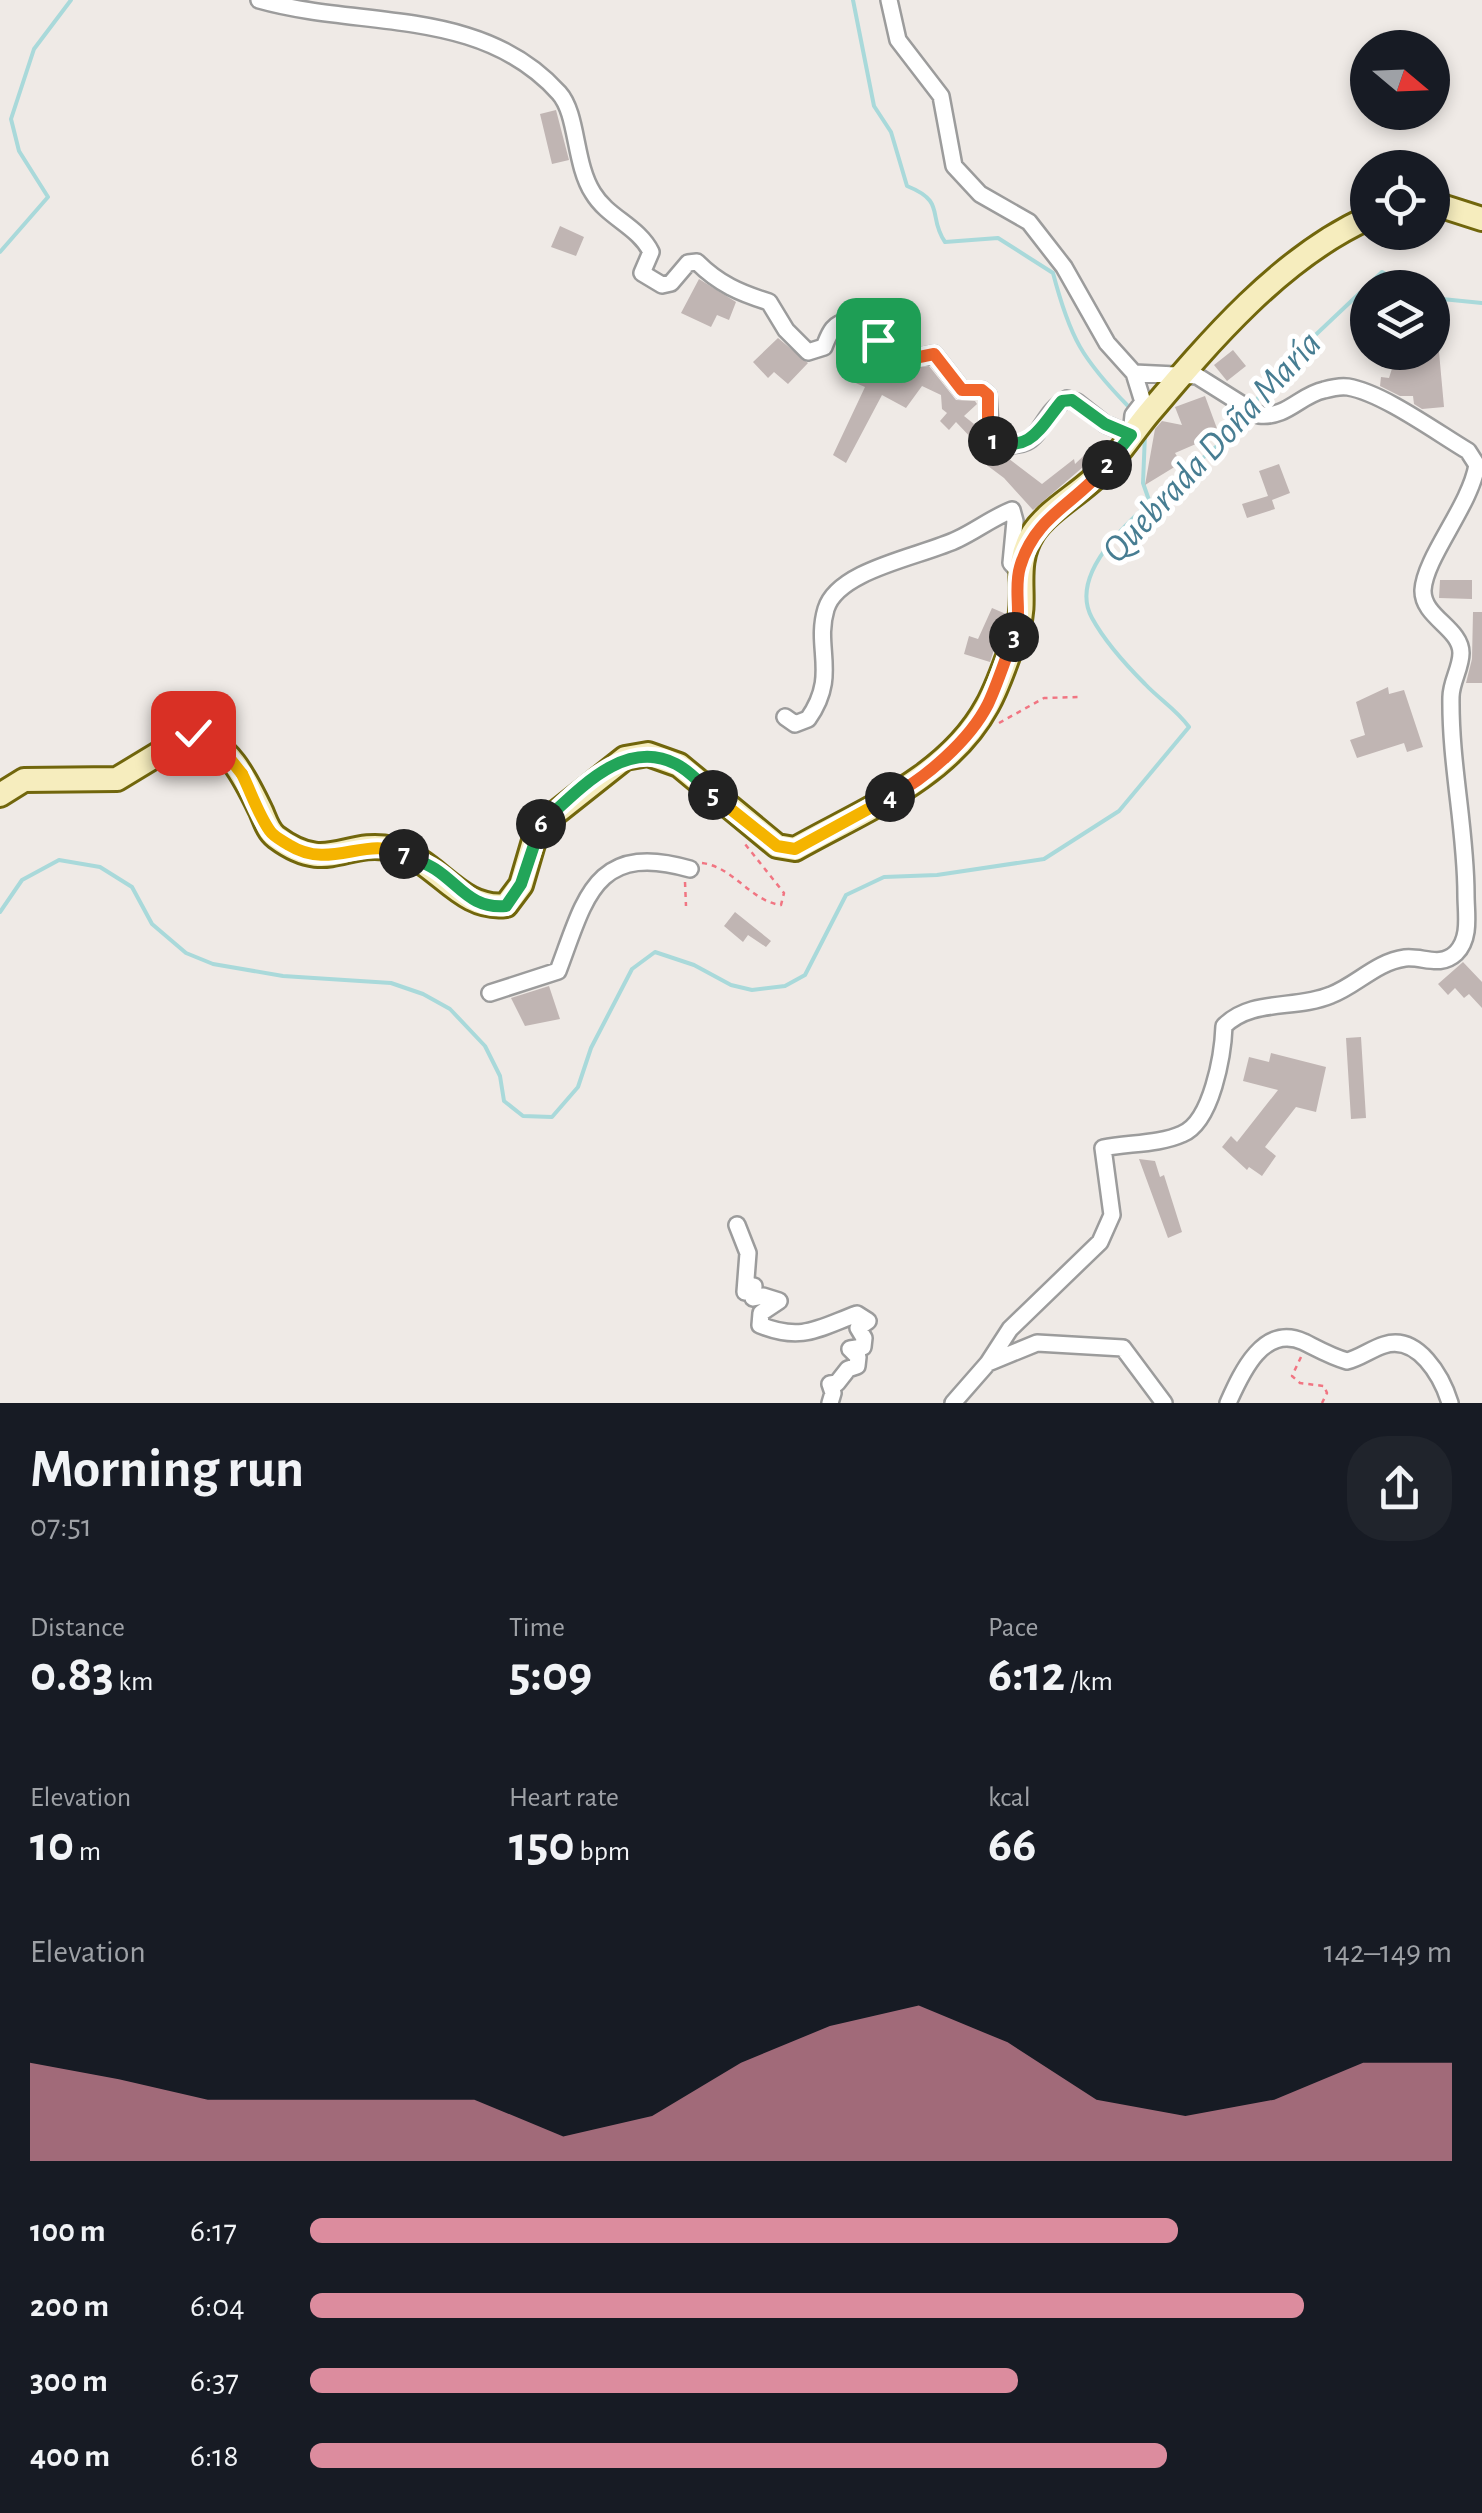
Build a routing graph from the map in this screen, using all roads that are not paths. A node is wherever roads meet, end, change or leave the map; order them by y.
1 (259, 0) edge
2 (889, 0) edge
3 (1450, 209) edge
4 (1482, 219) edge
5 (1350, 226) edge
6 (1134, 373) junction
7 (1180, 376) junction
8 (1131, 435) junction
9 (1018, 571) junction
10 (785, 717) dead end
11 (0, 795) edge
12 (690, 869) road end
13 (490, 993) dead end
14 (737, 1225) dead end
15 (988, 1364) junction
16 (816, 1403) edge
17 (829, 1403) edge
18 (953, 1403) edge
19 (1164, 1403) edge
20 (1228, 1403) edge
21 (1450, 1403) edge

1 - 8 street
2 - 6 street
3 - 4 street
5 - 7 street
6 - 7 street
6 - 8 street
7 - 8 street
7 - 15 street
8 - 9 street
9 - 10 street
9 - 11 street
12 - 13 street
14 - 17 street
15 - 18 street
15 - 19 street
16 - 17 street
20 - 21 street

